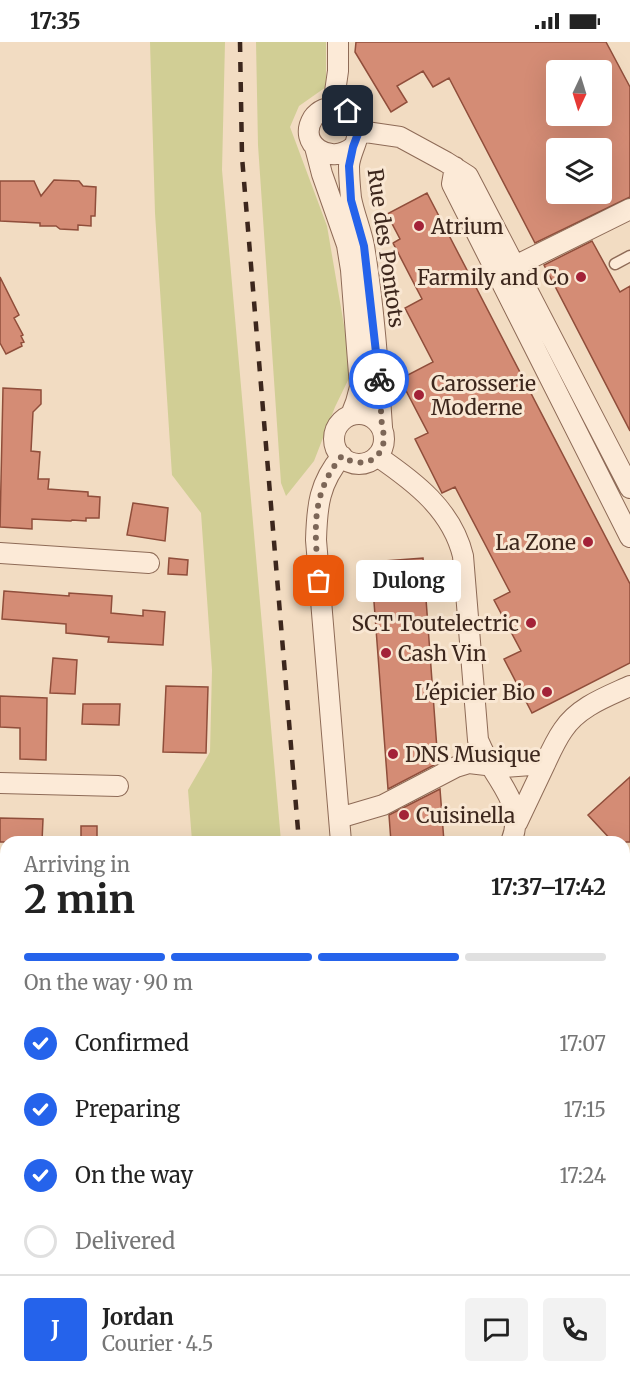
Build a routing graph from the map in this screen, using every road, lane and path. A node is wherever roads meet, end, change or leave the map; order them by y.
1 (338, 42) edge
2 (333, 106) junction
3 (356, 139) junction
4 (315, 147) junction
5 (454, 167) junction
6 (630, 209) edge
7 (630, 256) edge
8 (615, 264) dead end
9 (515, 266) junction
10 (351, 415) junction
11 (382, 427) junction
12 (342, 456) junction
13 (377, 456) junction
14 (630, 488) edge
15 (630, 537) edge
16 (0, 553) edge
17 (149, 563) dead end
18 (630, 686) edge
19 (545, 764) junction
20 (490, 765) junction
21 (0, 783) edge
22 (118, 786) dead end
23 (339, 818) junction
24 (514, 832) edge
25 (340, 836) edge

1 - 2 street
2 - 3 street
2 - 4 street
3 - 4 street
3 - 5 street
3 - 11 street, Rue des Pontots
4 - 10 street, Rue des Pontots
5 - 9 street
5 - 15 street
6 - 9 street
7 - 8 lane
9 - 14 street
10 - 11 street
10 - 12 street
11 - 13 street
12 - 13 street
12 - 23 street
13 - 20 street
16 - 17 street
18 - 19 street
19 - 20 street
19 - 24 street
20 - 23 street
20 - 24 street
21 - 22 street
23 - 25 street

